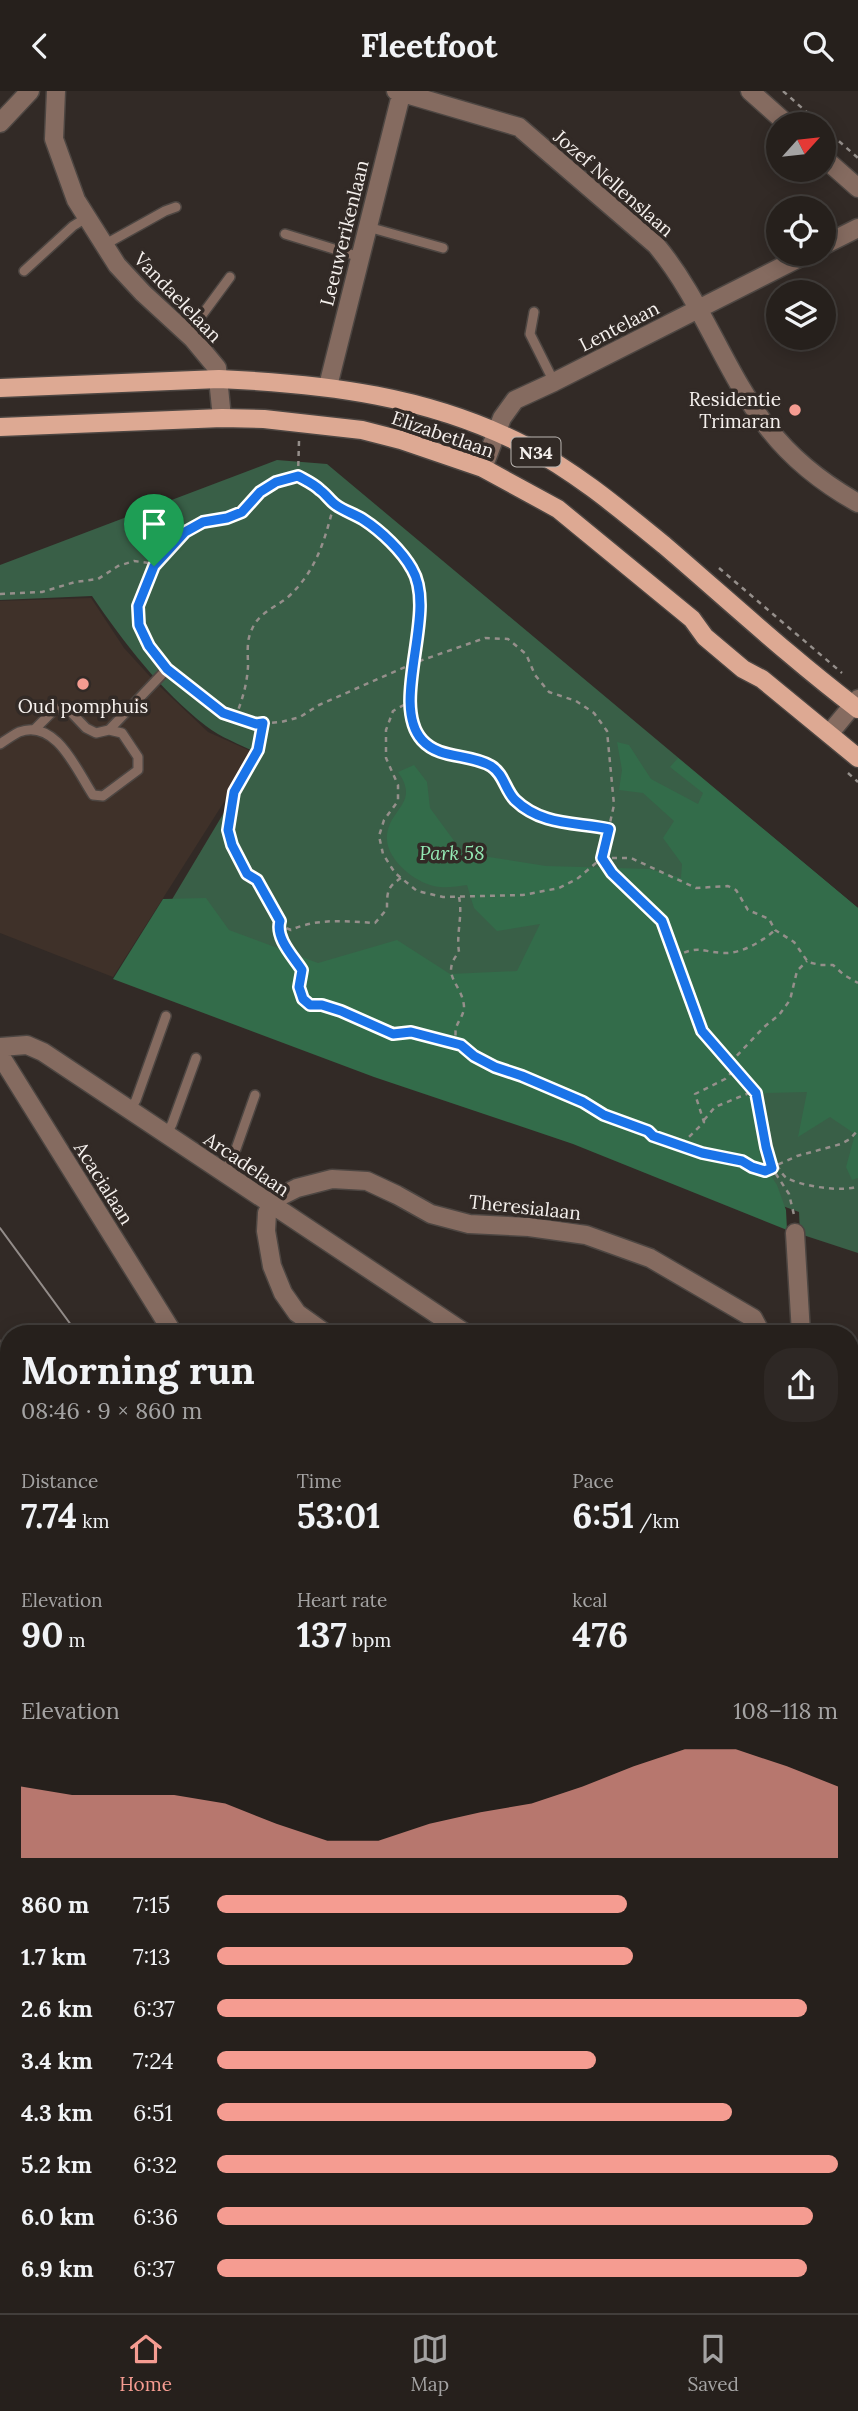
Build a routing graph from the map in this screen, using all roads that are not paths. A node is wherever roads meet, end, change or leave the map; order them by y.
1 (30, 91) edge
2 (56, 91) edge
3 (400, 91) edge
4 (750, 91) edge
5 (774, 112) edge
6 (0, 123) edge
7 (836, 169) edge
8 (858, 188) edge
9 (176, 207) dead end
10 (86, 218) junction
11 (368, 227) junction
12 (858, 227) edge
13 (285, 234) dead end
14 (836, 239) edge
15 (104, 245) junction
16 (443, 248) dead end
17 (360, 257) junction
18 (783, 266) edge
19 (24, 271) dead end
20 (230, 277) dead end
21 (699, 309) junction
22 (534, 312) dead end
23 (188, 334) junction
24 (219, 379) junction
25 (554, 382) junction
26 (328, 386) junction
27 (0, 388) edge
28 (222, 418) junction
29 (0, 427) edge
30 (496, 433) junction
31 (483, 468) junction
32 (858, 503) edge
33 (167, 669) road end
34 (856, 705) edge
35 (34, 729) junction
36 (109, 730) junction
37 (829, 734) junction
38 (0, 744) edge
39 (858, 758) edge
40 (166, 1016) dead end
41 (0, 1047) edge
42 (0, 1055) edge
43 (196, 1058) dead end
44 (255, 1095) dead end
45 (130, 1110) junction
46 (166, 1135) junction
47 (223, 1173) junction
48 (270, 1206) junction
49 (795, 1233) road end
50 (168, 1325) edge
51 (314, 1325) edge
52 (453, 1325) edge
53 (757, 1325) edge
54 (801, 1325) edge

1 - 6 street
2 - 10 street, Vandaelelaan
3 - 11 street, Leeuwerikenlaan
3 - 21 street, Jozef Nellenslaan
4 - 5 street
7 - 8 street
9 - 15 lane
10 - 15 street, Vandaelelaan
10 - 19 lane
11 - 16 lane
11 - 17 street, Leeuwerikenlaan
12 - 14 street
13 - 17 lane
15 - 23 street, Vandaelelaan
17 - 26 street, Leeuwerikenlaan
18 - 21 street, Lentelaan
20 - 23 lane
21 - 25 street, Lentelaan
21 - 32 street, Jozef Nellenslaan
22 - 25 lane
23 - 24 street, Vandaelelaan
24 - 26 main road, Elizabetlaan / N34
24 - 27 main road, Elizabetlaan / N34
24 - 28 street, Vandaelelaan
25 - 30 street, Lentelaan
26 - 30 main road, Elizabetlaan / N34
28 - 29 main road, Elizabetlaan / N34
28 - 31 main road, Elizabetlaan / N34
30 - 31 street, Lentelaan
30 - 34 main road, Elizabetlaan / N34
31 - 37 main road, Elizabetlaan / N34
33 - 36 lane
34 - 37 street
35 - 36 lane
35 - 36 lane
35 - 38 lane
37 - 39 main road, Elizabetlaan / N34
40 - 45 lane
41 - 45 street, Arcadelaan
42 - 50 street, Acacialaan
43 - 46 lane
44 - 47 lane
45 - 46 street, Arcadelaan
46 - 47 street, Arcadelaan
47 - 48 street, Arcadelaan
48 - 51 street
48 - 52 street, Arcadelaan
48 - 53 street, Theresialaan
49 - 54 street

